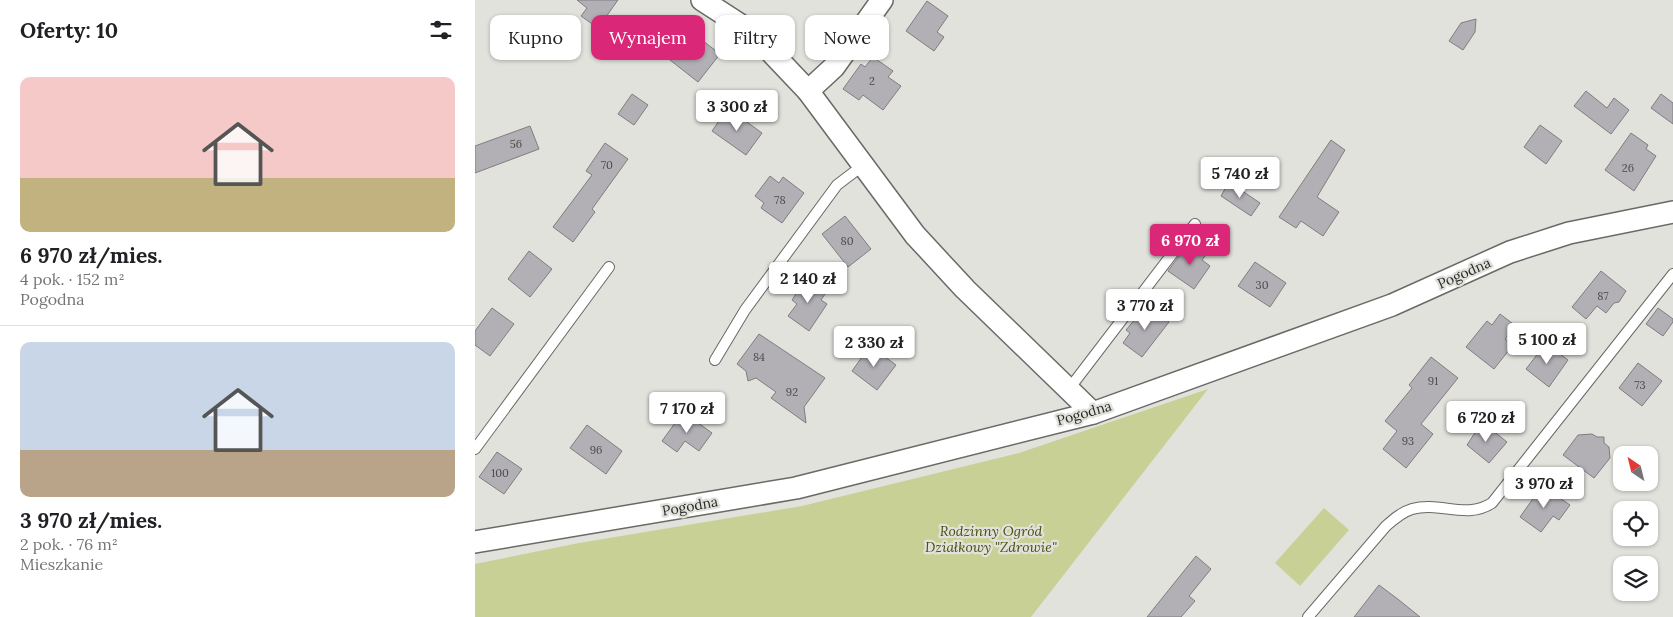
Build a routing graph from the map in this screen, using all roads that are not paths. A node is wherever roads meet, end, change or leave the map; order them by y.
1 (703, 0) edge
2 (882, 0) edge
3 (808, 92) junction
4 (863, 166) junction
5 (1673, 212) edge
6 (1195, 224) dead end
7 (609, 267) dead end
8 (1673, 274) edge
9 (715, 360) dead end
10 (1069, 389) junction
11 (1093, 413) junction
12 (475, 449) edge
13 (475, 542) edge
14 (1308, 617) edge

1 - 3 street
2 - 3 street
3 - 4 street
4 - 9 lane
4 - 10 street
5 - 11 street, Pogodna
6 - 10 lane
7 - 12 lane
8 - 14 lane
10 - 11 street
11 - 13 street, Pogodna

